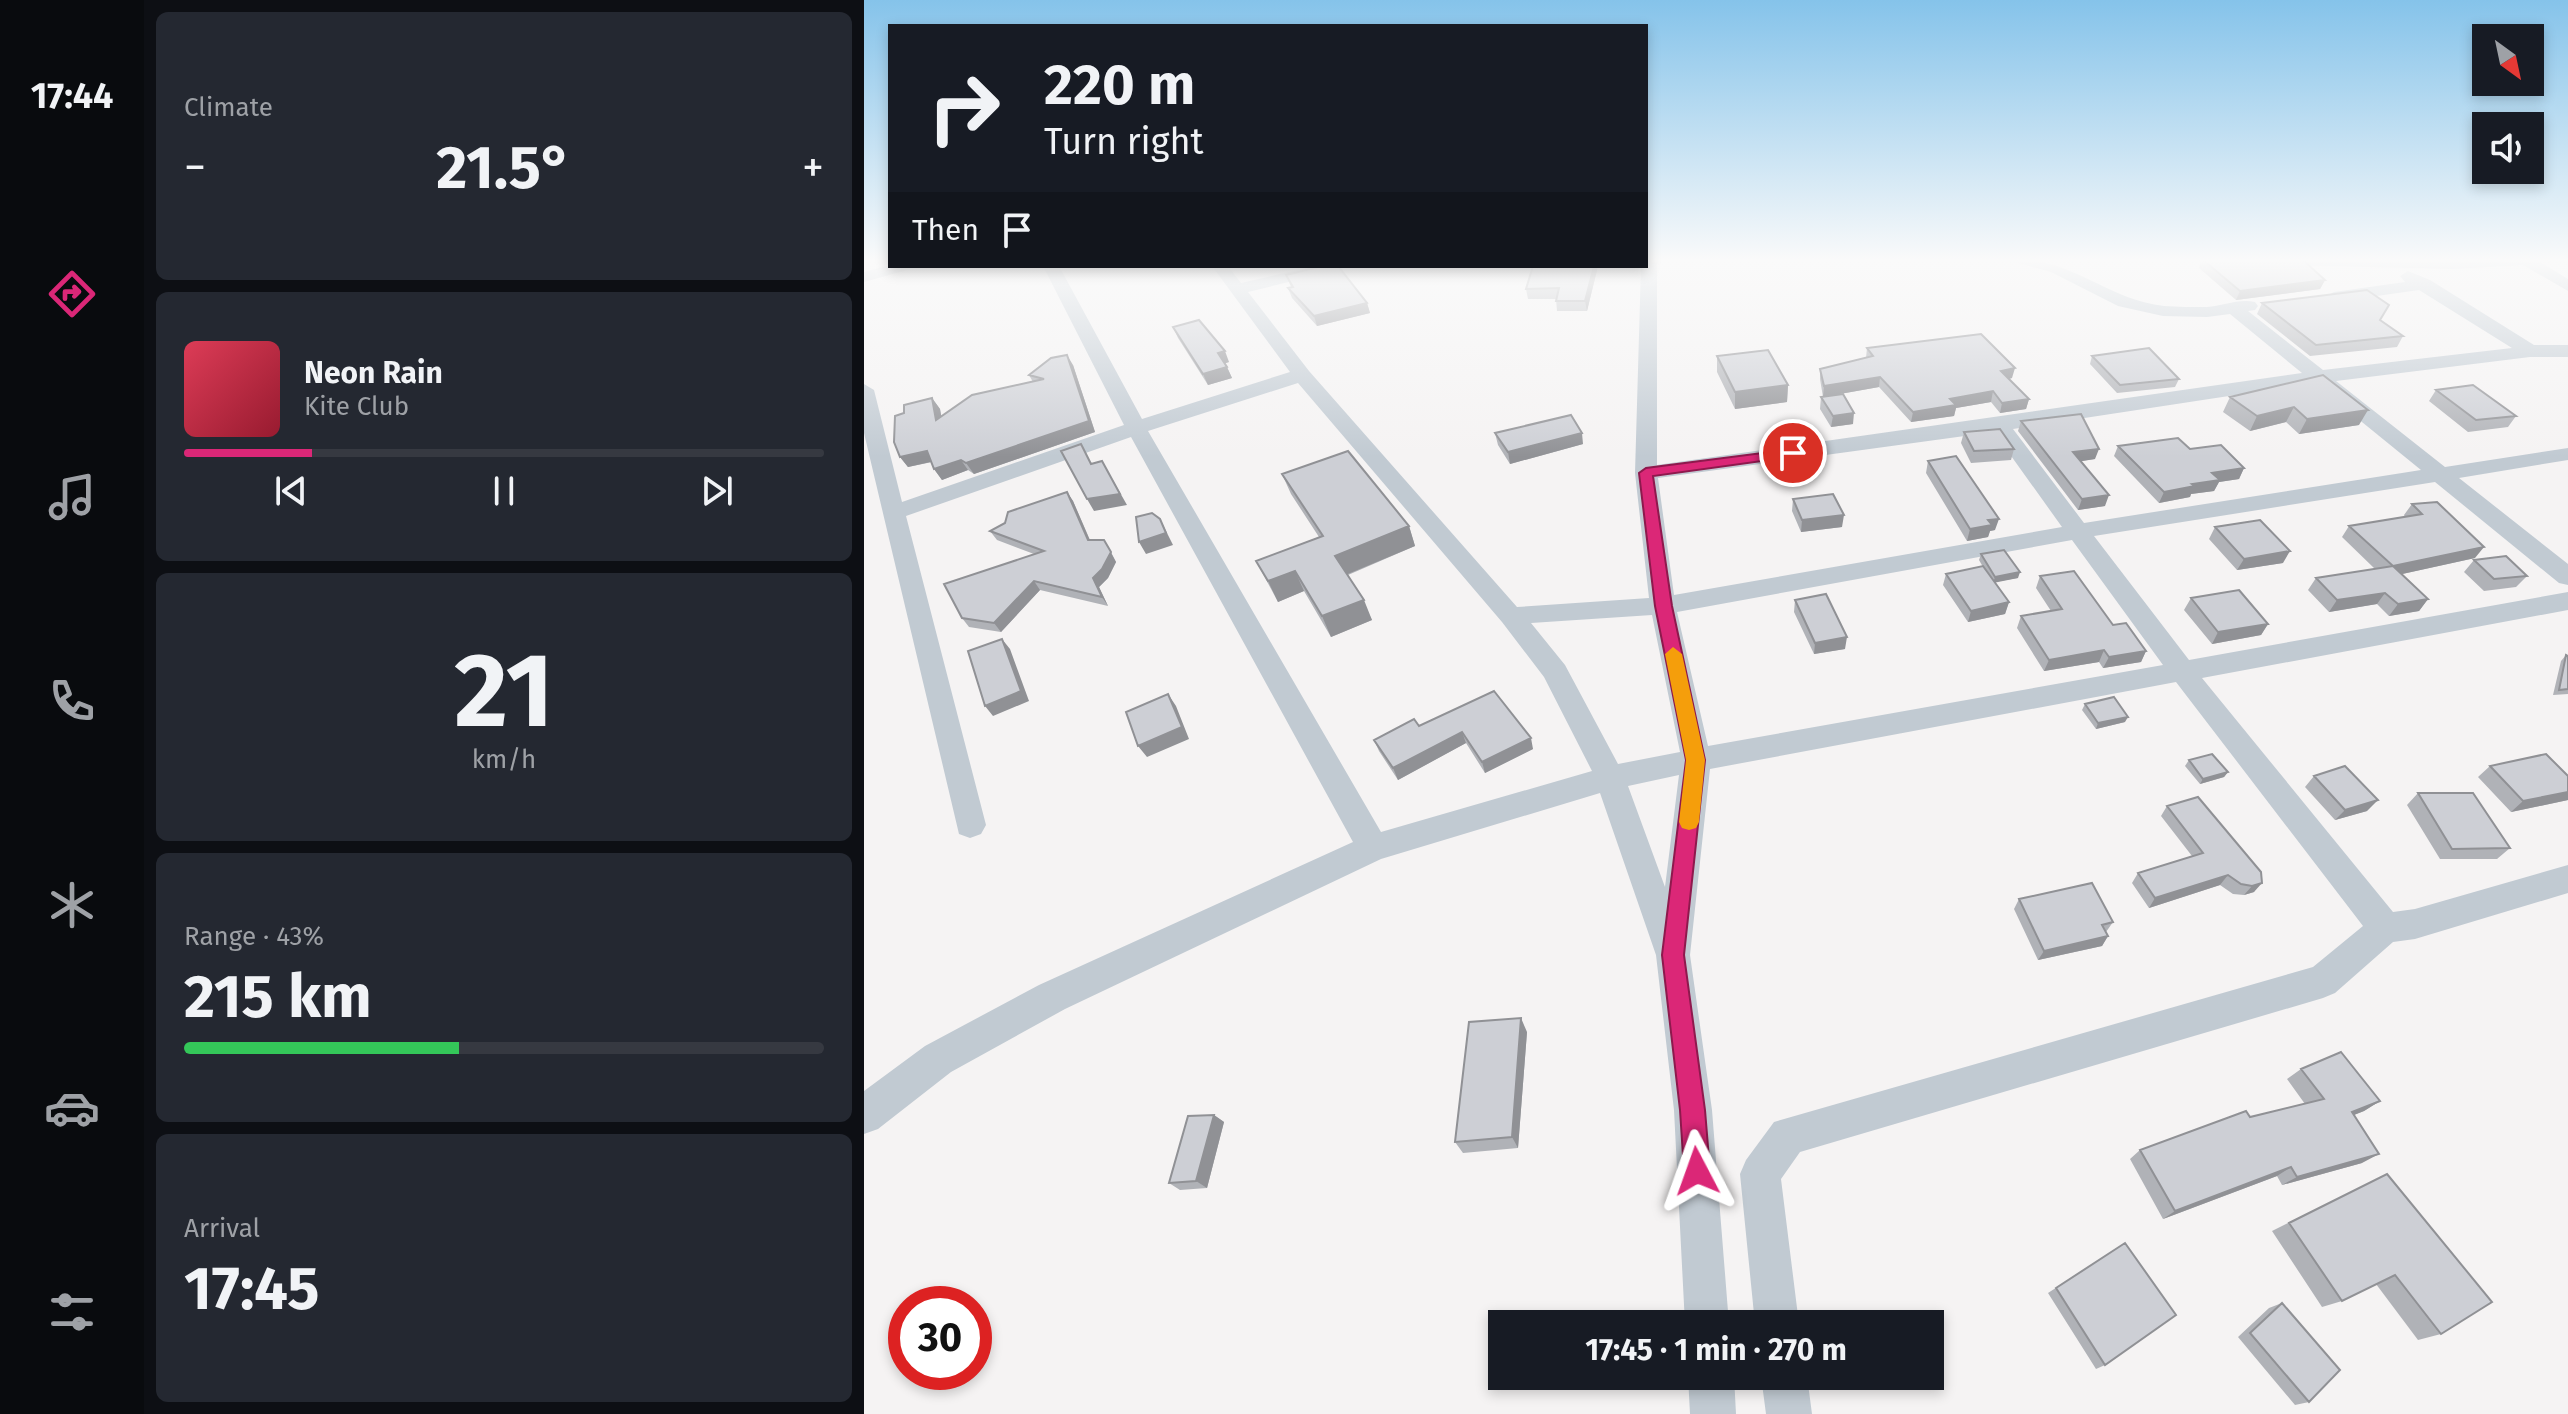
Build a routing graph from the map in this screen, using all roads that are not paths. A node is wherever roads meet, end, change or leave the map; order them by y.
1 (1082, 325) edge
2 (1264, 325) edge
3 (1648, 325) edge
4 (2254, 325) edge
5 (2489, 325) edge
6 (2530, 351) junction
7 (2568, 351) edge
8 (1302, 375) junction
9 (2317, 377) junction
10 (864, 390) edge
11 (1999, 425) junction
12 (1136, 428) junction
13 (2568, 454) edge
14 (1646, 473) junction
15 (2442, 475) junction
16 (895, 512) junction
17 (2079, 531) junction
18 (2568, 577) edge
19 (2568, 601) edge
20 (1663, 606) junction
21 (1511, 616) junction
22 (2182, 671) junction
23 (1696, 760) junction
24 (1610, 778) junction
25 (970, 825) dead end
26 (1373, 848) junction
27 (2568, 879) edge
28 (2385, 928) junction
29 (1673, 955) junction
30 (864, 1115) edge
31 (1706, 1310) edge
32 (1775, 1310) edge
33 (1712, 1390) edge
34 (1786, 1390) edge
35 (1713, 1414) edge
36 (1789, 1414) edge

1 - 12 street
2 - 8 street
3 - 14 street
4 - 9 street
5 - 6 street
6 - 7 street
6 - 9 street
8 - 12 street
8 - 21 street
9 - 11 street
9 - 15 street
10 - 16 street
11 - 14 street
11 - 17 street
12 - 16 street
12 - 26 street
13 - 15 street
14 - 20 street
15 - 17 street
15 - 18 street
16 - 25 street
17 - 20 street
17 - 22 street
19 - 22 street
20 - 21 street
20 - 23 street
21 - 24 street
22 - 23 street
22 - 28 street
23 - 24 street
23 - 29 street
24 - 26 street
24 - 29 street
26 - 30 street
27 - 28 street
28 - 32 street
29 - 31 street
33 - 35 street
34 - 36 street

